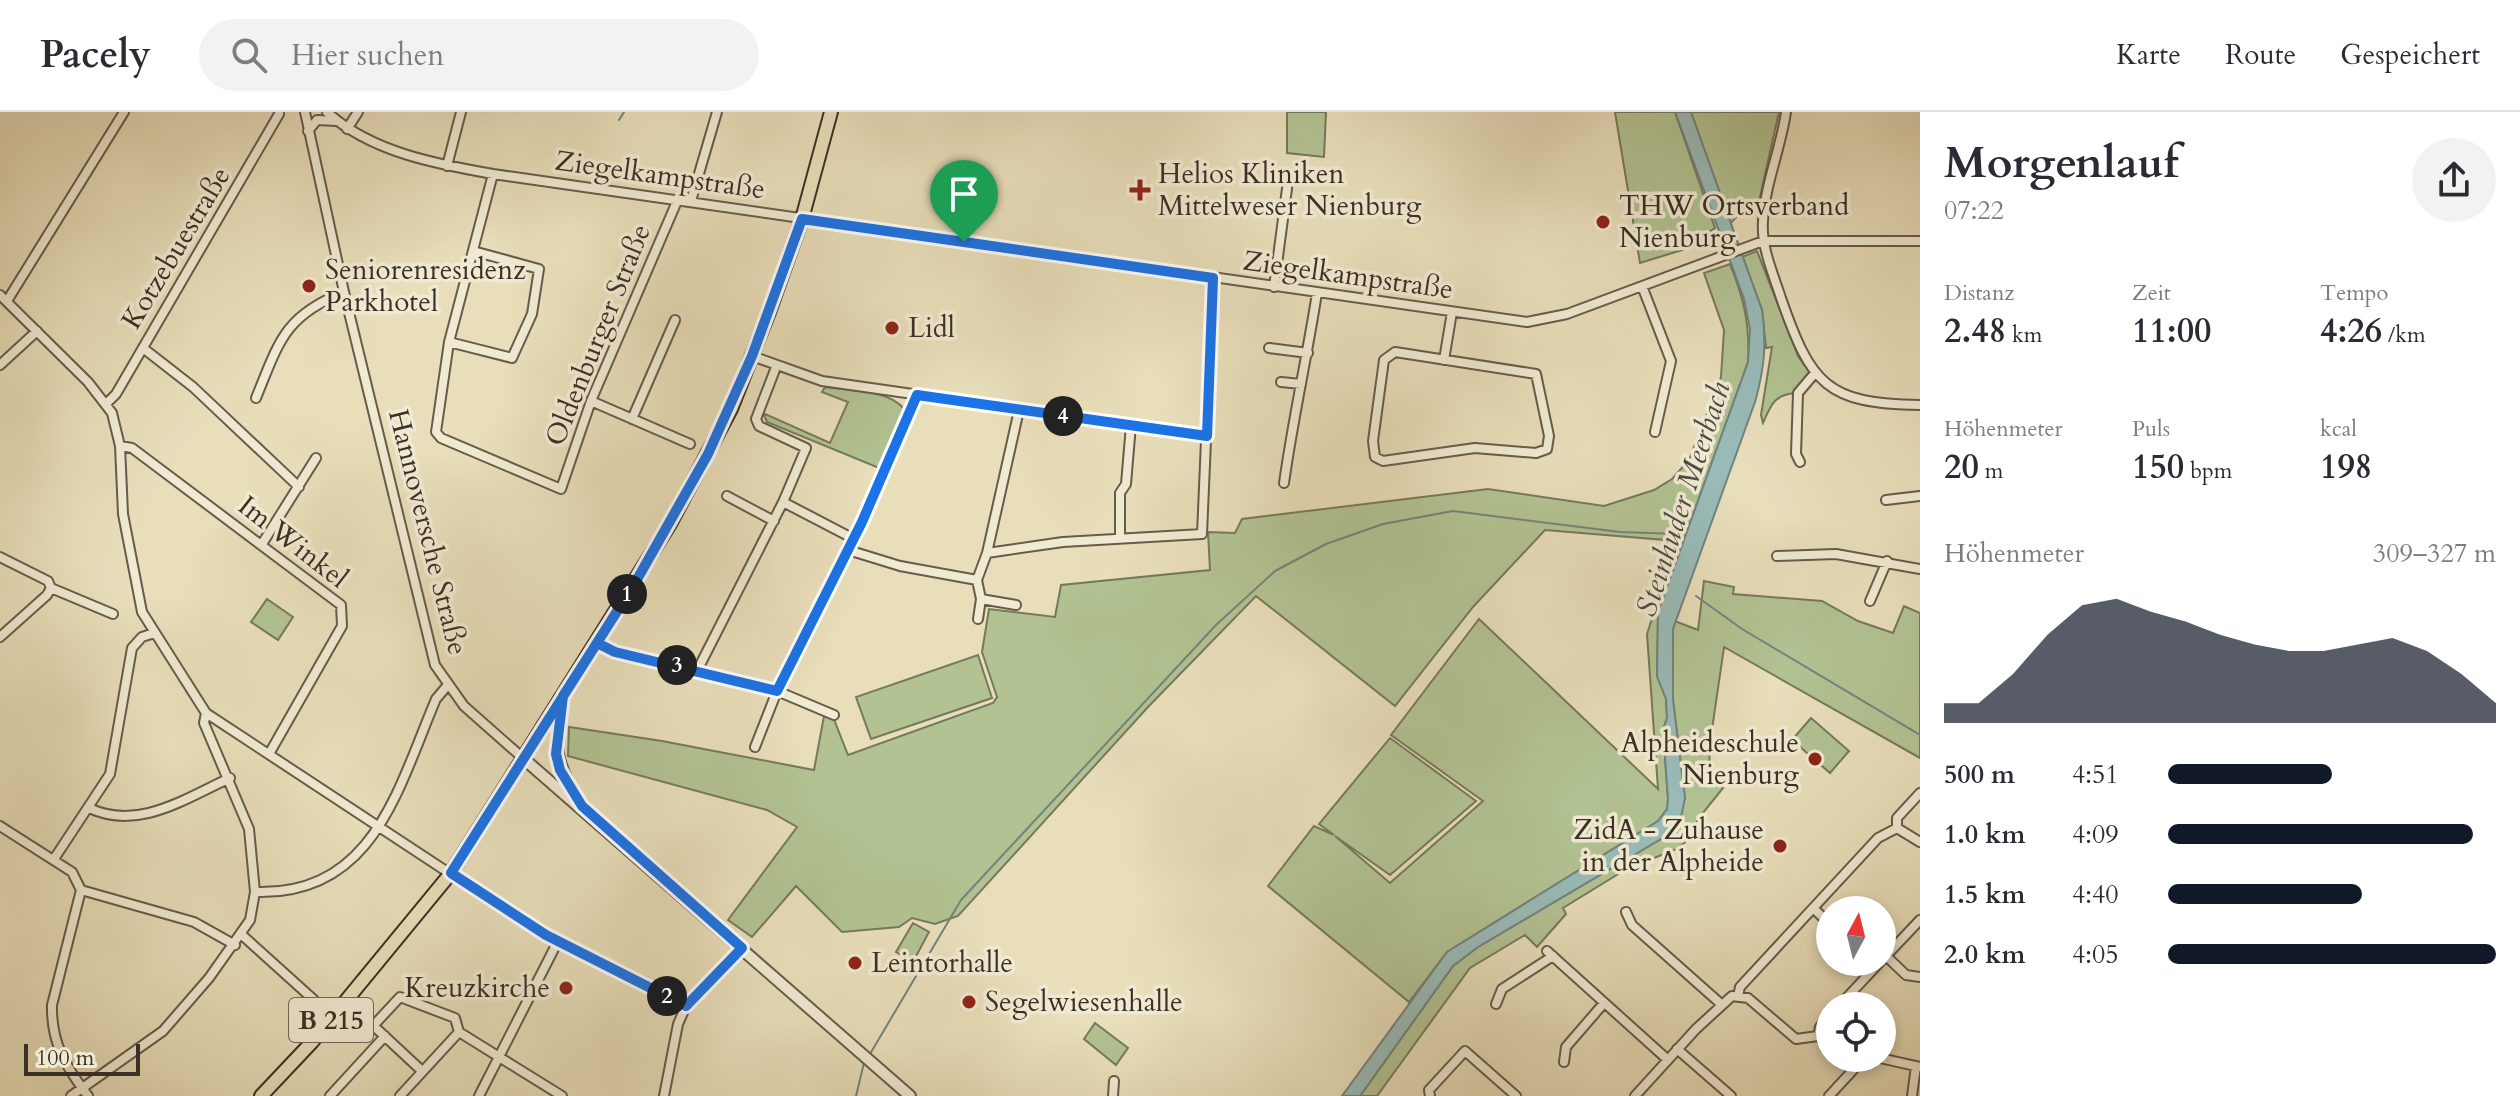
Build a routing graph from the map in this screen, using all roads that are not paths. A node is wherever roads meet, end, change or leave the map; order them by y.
1 (124, 112) edge
2 (305, 112) edge
3 (327, 112) edge
4 (358, 112) edge
5 (461, 112) edge
6 (717, 112) edge
7 (831, 112) edge
8 (1786, 112) edge
9 (279, 114) dead end
10 (337, 121) junction
11 (347, 129) junction
12 (308, 131) junction
13 (447, 166) junction
14 (493, 174) junction
15 (1288, 181) dead end
16 (678, 199) junction
17 (691, 201) junction
18 (802, 219) junction
19 (1763, 241) junction
20 (1920, 241) edge
21 (473, 251) junction
22 (1213, 278) junction
23 (1642, 286) junction
24 (1274, 287) junction
25 (344, 292) junction
26 (1317, 293) junction
27 (4, 298) edge
28 (1452, 312) junction
29 (675, 320) dead end
30 (37, 331) junction
31 (449, 342) junction
32 (143, 348) junction
33 (1269, 348) dead end
34 (1308, 353) junction
35 (752, 356) junction
36 (1444, 360) junction
37 (0, 365) edge
38 (776, 367) junction
39 (1815, 373) junction
40 (1281, 382) dead end
41 (1301, 384) junction
42 (917, 395) junction
43 (256, 398) dead end
44 (591, 401) junction
45 (107, 403) junction
46 (1920, 405) edge
47 (1019, 410) junction
48 (632, 419) junction
49 (1131, 425) junction
50 (1655, 432) dead end
51 (1207, 436) junction
52 (690, 444) dead end
53 (120, 446) junction
54 (316, 458) dead end
55 (1800, 462) dead end
56 (1284, 483) dead end
57 (299, 487) junction
58 (727, 496) dead end
59 (1920, 496) edge
60 (1886, 500) dead end
61 (783, 502) junction
62 (774, 521) junction
63 (1120, 538) junction
64 (854, 539) junction
65 (262, 544) junction
66 (848, 550) junction
67 (987, 553) junction
68 (1777, 556) dead end
69 (0, 557) edge
70 (1887, 561) junction
71 (1920, 569) edge
72 (977, 580) junction
73 (51, 588) junction
74 (981, 599) junction
75 (1870, 601) dead end
76 (1016, 605) dead end
77 (113, 614) dead end
78 (978, 619) dead end
79 (154, 633) junction
80 (0, 637) edge
81 (597, 643) junction
82 (698, 669) junction
83 (447, 686) junction
84 (777, 691) junction
85 (563, 696) junction
86 (206, 713) junction
87 (834, 715) dead end
88 (755, 747) dead end
89 (269, 754) junction
90 (524, 759) junction
91 (230, 778) junction
92 (1920, 793) edge
93 (582, 806) junction
94 (89, 808) junction
95 (0, 826) edge
96 (380, 827) junction
97 (1897, 828) junction
98 (1920, 842) edge
99 (54, 859) junction
100 (451, 873) junction
101 (81, 890) junction
102 (255, 892) junction
103 (1814, 909) joint
104 (1626, 912) dead end
105 (1920, 920) edge
106 (242, 935) junction
107 (558, 941) junction
108 (1896, 944) edge
109 (235, 945) junction
110 (742, 948) junction
111 (1896, 970) edge
112 (1866, 976) edge
113 (1920, 977) edge
114 (1851, 992) edge
115 (1738, 996) junction
116 (314, 1000) dead end
117 (1604, 1003) junction
118 (1496, 1004) dead end
119 (1721, 1004) junction
120 (686, 1006) junction
121 (363, 1016) dead end
122 (374, 1025) junction
123 (459, 1032) junction
124 (385, 1036) junction
125 (1816, 1036) edge
126 (1677, 1049) junction
127 (499, 1058) junction
128 (1668, 1060) junction
129 (1896, 1061) edge
130 (1564, 1062) dead end
131 (1918, 1066) edge
132 (422, 1071) junction
133 (1851, 1072) edge
134 (1114, 1081) dead end
135 (85, 1092) edge
136 (71, 1096) edge
137 (261, 1096) edge
138 (330, 1096) edge
139 (400, 1096) edge
140 (479, 1096) edge
141 (562, 1096) edge
142 (664, 1096) edge
143 (910, 1096) edge
144 (1113, 1096) edge
145 (1430, 1096) edge
146 (1516, 1096) edge
147 (1635, 1096) edge
148 (1731, 1096) edge
149 (1829, 1096) edge
150 (1912, 1096) edge

1 - 27 street
2 - 12 street, Hannoversche Straße
3 - 10 street, Ziegelkampstraße
4 - 11 street
5 - 13 street
6 - 17 street
7 - 18 main road, B 215
8 - 19 street
9 - 32 street, Kotzebuestraße
10 - 11 street, Ziegelkampstraße
10 - 12 street
11 - 13 street, Ziegelkampstraße
12 - 25 street, Hannoversche Straße
13 - 14 street, Ziegelkampstraße
14 - 16 street, Ziegelkampstraße
14 - 21 street
15 - 24 street
16 - 17 street, Ziegelkampstraße
16 - 44 street, Oldenburger Straße
17 - 18 street, Ziegelkampstraße
18 - 22 street, Ziegelkampstraße
18 - 35 main road, B 215
19 - 20 street, Ziegelkampstraße
19 - 23 street, Ziegelkampstraße
19 - 39 street
21 - 31 street
21 - 31 street
22 - 24 street, Ziegelkampstraße
22 - 51 street
23 - 28 street, Ziegelkampstraße
23 - 50 street
24 - 26 street, Ziegelkampstraße
25 - 43 street
25 - 83 street, Hannoversche Straße
26 - 28 street, Ziegelkampstraße
26 - 34 street
27 - 30 street
28 - 36 street
29 - 48 street
30 - 37 street
30 - 45 street
31 - 44 street, Oldenburger Straße
32 - 45 street, Kotzebuestraße
32 - 57 street
33 - 34 street
34 - 41 street
35 - 38 street
35 - 81 main road, B 215
36 - 36 street
38 - 42 street
38 - 61 street
39 - 46 street
39 - 55 street
40 - 41 street
41 - 56 street
42 - 47 street
42 - 64 street
44 - 48 street
45 - 53 street
47 - 49 street
47 - 67 street
48 - 52 street
49 - 51 street
49 - 63 street
51 - 63 street
53 - 65 street, Im Winkel
53 - 79 street
54 - 57 street
57 - 65 street
58 - 62 street
59 - 60 street
61 - 62 street
61 - 64 street
62 - 82 street
63 - 67 street
64 - 66 street
65 - 89 street, Im Winkel
66 - 72 street
66 - 84 street
67 - 72 street
68 - 70 street
69 - 73 street
70 - 71 street
70 - 75 street
72 - 74 street
73 - 77 street
73 - 80 street
74 - 76 street
74 - 78 street
79 - 86 street
79 - 94 street
81 - 82 street
81 - 85 main road, B 215
82 - 84 street
83 - 90 street, Hannoversche Straße
83 - 96 street
84 - 87 street
84 - 88 street
85 - 90 main road, B 215
85 - 93 street
86 - 89 street
86 - 91 street
89 - 96 street
90 - 93 street, Hannoversche Straße
90 - 100 main road, B 215
91 - 94 street
91 - 102 street
92 - 97 street
93 - 110 street, Hannoversche Straße
94 - 99 street
95 - 99 street
96 - 100 street
96 - 102 street
97 - 98 street
97 - 103 street
99 - 101 street
100 - 107 street
100 - 137 main road, B 215
101 - 109 street
101 - 135 street
102 - 106 street
103 - 115 street
104 - 119 street
105 - 108 street
106 - 109 street
106 - 116 street
107 - 120 street
107 - 127 street
109 - 135 street
110 - 120 street
110 - 143 street, Hannoversche Straße
111 - 113 street
112 - 114 street
115 - 119 street
115 - 125 street
117 - 118 street
117 - 128 street
117 - 130 street
119 - 126 street
120 - 142 street
121 - 122 street
122 - 123 street
122 - 124 street
123 - 127 street
123 - 132 street
124 - 132 street
124 - 138 street
126 - 128 street
126 - 148 street
127 - 140 street
127 - 141 street
128 - 147 street
129 - 131 street
131 - 150 street
132 - 139 street
133 - 149 street
134 - 144 street
135 - 136 street
145 - 146 street

